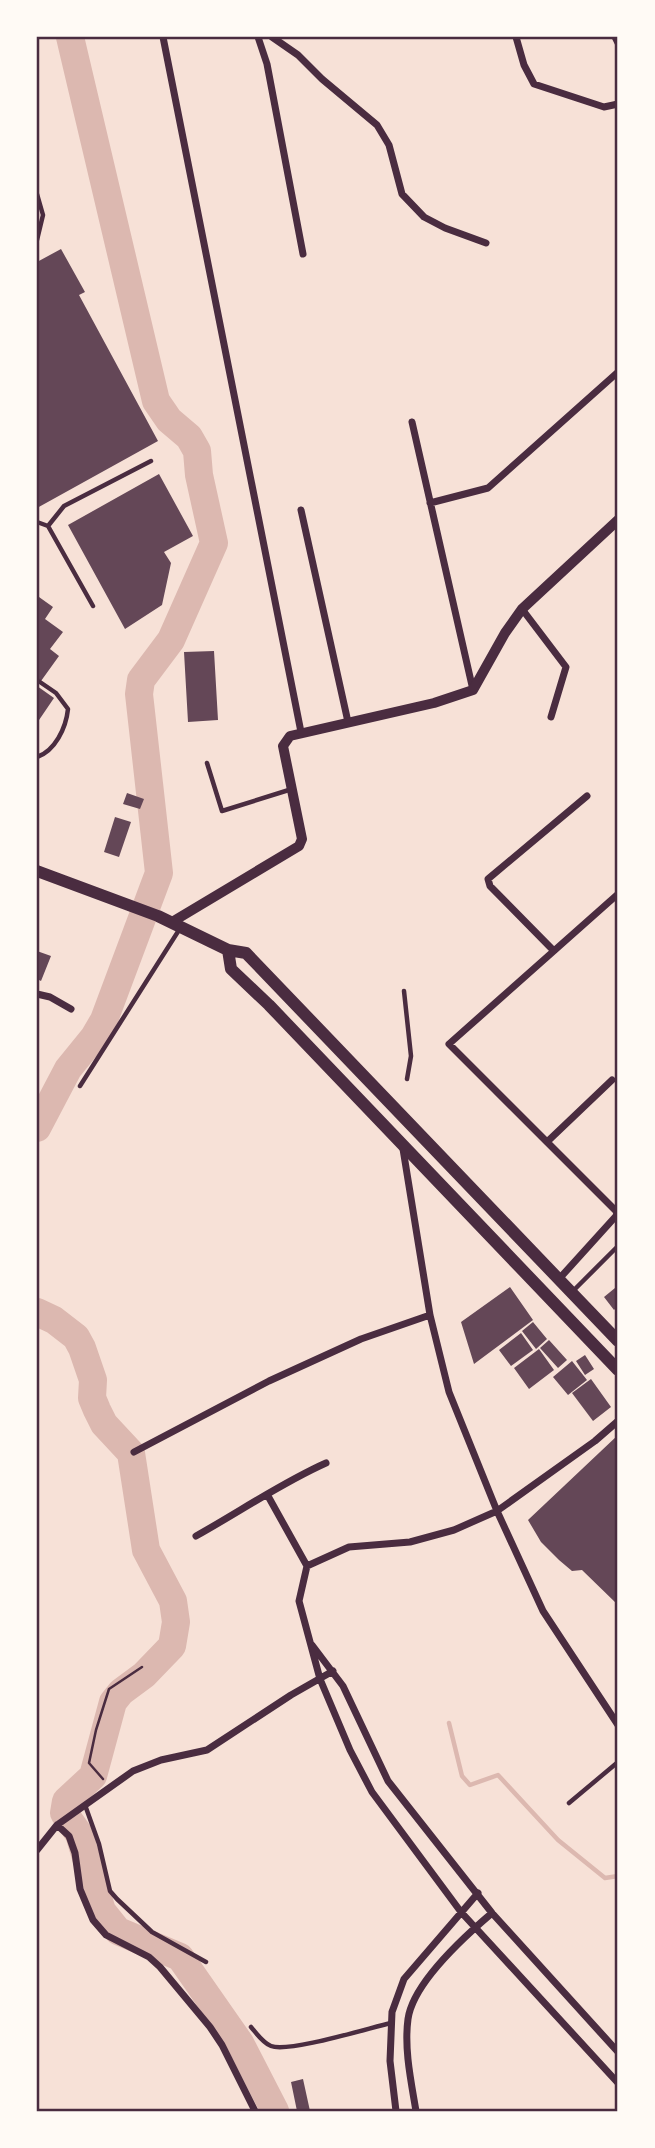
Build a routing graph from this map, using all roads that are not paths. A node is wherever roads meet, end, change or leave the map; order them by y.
1 (163, 37) edge
2 (258, 37) edge
3 (272, 37) edge
4 (516, 37) edge
5 (615, 37) edge
6 (618, 43) edge
7 (618, 104) edge
8 (37, 194) edge
9 (37, 240) edge
10 (486, 243) dead end
11 (303, 254) dead end
12 (618, 372) edge
13 (412, 422) dead end
14 (151, 461) dead end
15 (430, 503) junction
16 (301, 510) dead end
17 (618, 520) edge
18 (37, 522) edge
19 (48, 526) junction
20 (93, 606) dead end
21 (522, 609) junction
22 (37, 680) edge
23 (473, 690) junction
24 (551, 717) dead end
25 (348, 722) junction
26 (301, 732) junction
27 (37, 757) edge
28 (206, 764) dead end
29 (293, 788) junction
30 (587, 796) dead end
31 (37, 872) edge
32 (618, 894) edge
33 (177, 924) junction
34 (228, 950) junction
35 (553, 950) junction
36 (404, 991) dead end
37 (37, 994) edge
38 (71, 1009) dead end
39 (407, 1079) dead end
40 (612, 1080) dead end
41 (80, 1086) dead end
42 (548, 1141) junction
43 (403, 1145) junction
44 (618, 1246) edge
45 (559, 1279) junction
46 (571, 1292) junction
47 (430, 1315) junction
48 (618, 1341) edge
49 (618, 1370) edge
50 (618, 1421) edge
51 (134, 1452) dead end
52 (326, 1463) dead end
53 (268, 1496) junction
54 (497, 1511) junction
55 (197, 1536) dead end
56 (307, 1566) junction
57 (309, 1642) junction
58 (333, 1671) junction
59 (320, 1679) junction
60 (618, 1725) edge
61 (618, 1762) edge
62 (569, 1803) dead end
63 (82, 1806) junction
64 (59, 1824) junction
65 (38, 1846) edge
66 (478, 1893) junction
67 (461, 1912) junction
68 (492, 1913) junction
69 (476, 1926) junction
70 (206, 1962) dead end
71 (391, 2023) junction
72 (251, 2027) dead end
73 (618, 2052) edge
74 (618, 2083) edge
75 (255, 2111) edge
76 (396, 2111) edge
77 (416, 2111) edge

1 - 26 street
2 - 11 street
3 - 10 street
4 - 7 street
5 - 6 street
8 - 9 lane
12 - 15 street
13 - 15 street
14 - 19 lane
15 - 23 street
16 - 25 street
17 - 21 street
18 - 19 lane
19 - 20 lane
21 - 23 street
21 - 24 street
22 - 27 lane
23 - 25 street
25 - 26 street
26 - 29 street
28 - 29 lane
29 - 33 street
30 - 35 street
31 - 33 main road
32 - 35 street
33 - 34 main road
33 - 41 lane
34 - 43 main road
34 - 45 main road
35 - 42 street
36 - 39 lane
37 - 38 street
40 - 42 street
42 - 45 street
43 - 47 street
43 - 49 main road
44 - 46 lane
45 - 46 main road
46 - 48 main road
47 - 51 street
47 - 54 street
50 - 54 street
52 - 53 street
53 - 55 street
53 - 56 street
54 - 56 street
54 - 60 street
56 - 57 street
57 - 58 street
57 - 59 street
58 - 59 street
58 - 66 street
59 - 63 street
59 - 67 street
61 - 62 lane
63 - 64 street
63 - 70 lane
64 - 65 street
64 - 75 street
66 - 67 street
66 - 68 street
67 - 69 street
67 - 71 street
68 - 69 street
68 - 73 street
69 - 74 street
69 - 77 street
71 - 72 lane
71 - 76 street

